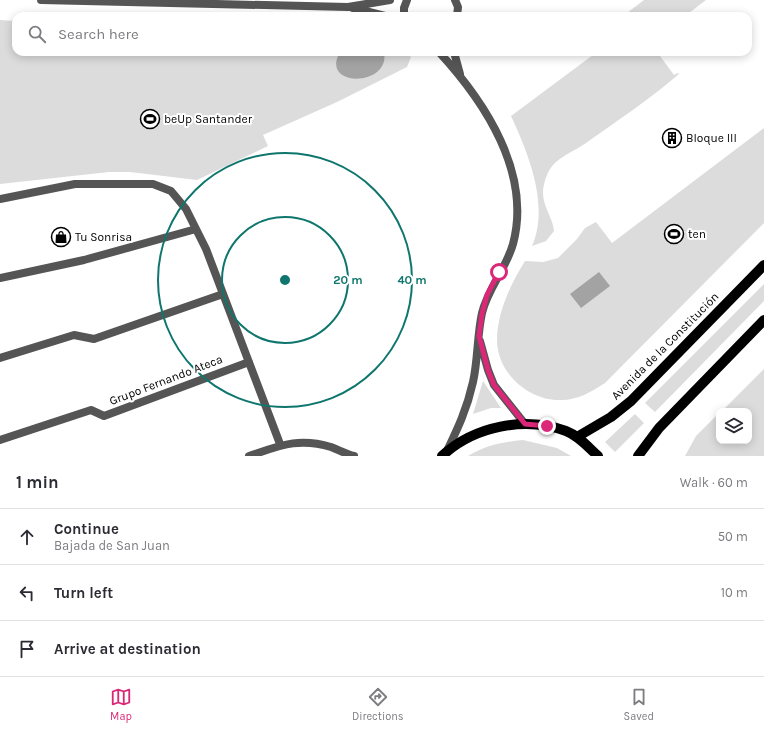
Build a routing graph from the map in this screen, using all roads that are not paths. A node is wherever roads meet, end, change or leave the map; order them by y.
1 (41, 0) edge
2 (390, 0) edge
3 (407, 0) edge
4 (464, 0) edge
5 (123, 1) edge
6 (456, 3) edge
7 (348, 7) junction
8 (369, 12) edge
9 (404, 12) edge
10 (443, 56) edge
11 (455, 56) edge
12 (460, 75) junction
13 (0, 199) edge
14 (196, 229) junction
15 (764, 265) edge
16 (0, 278) edge
17 (223, 294) junction
18 (764, 320) edge
19 (479, 336) junction
20 (0, 358) edge
21 (249, 362) junction
22 (525, 424) junction
23 (577, 437) junction
24 (0, 440) edge
25 (280, 444) junction
26 (444, 455) edge
27 (249, 456) edge
28 (353, 456) edge
29 (598, 456) edge
30 (638, 456) edge

1 - 5 street
2 - 7 street
3 - 9 street
4 - 6 street
5 - 7 street
7 - 8 street
10 - 12 street
11 - 12 street
12 - 19 street
13 - 14 street
14 - 16 street
14 - 17 street
15 - 23 main road, Avenida de la Constitución
17 - 20 street
17 - 21 street
18 - 30 main road
19 - 22 street
19 - 26 street
21 - 24 street, Grupo Fernando Ateca
21 - 25 street
22 - 23 main road
22 - 26 main road
23 - 29 main road
25 - 27 street
25 - 28 street

